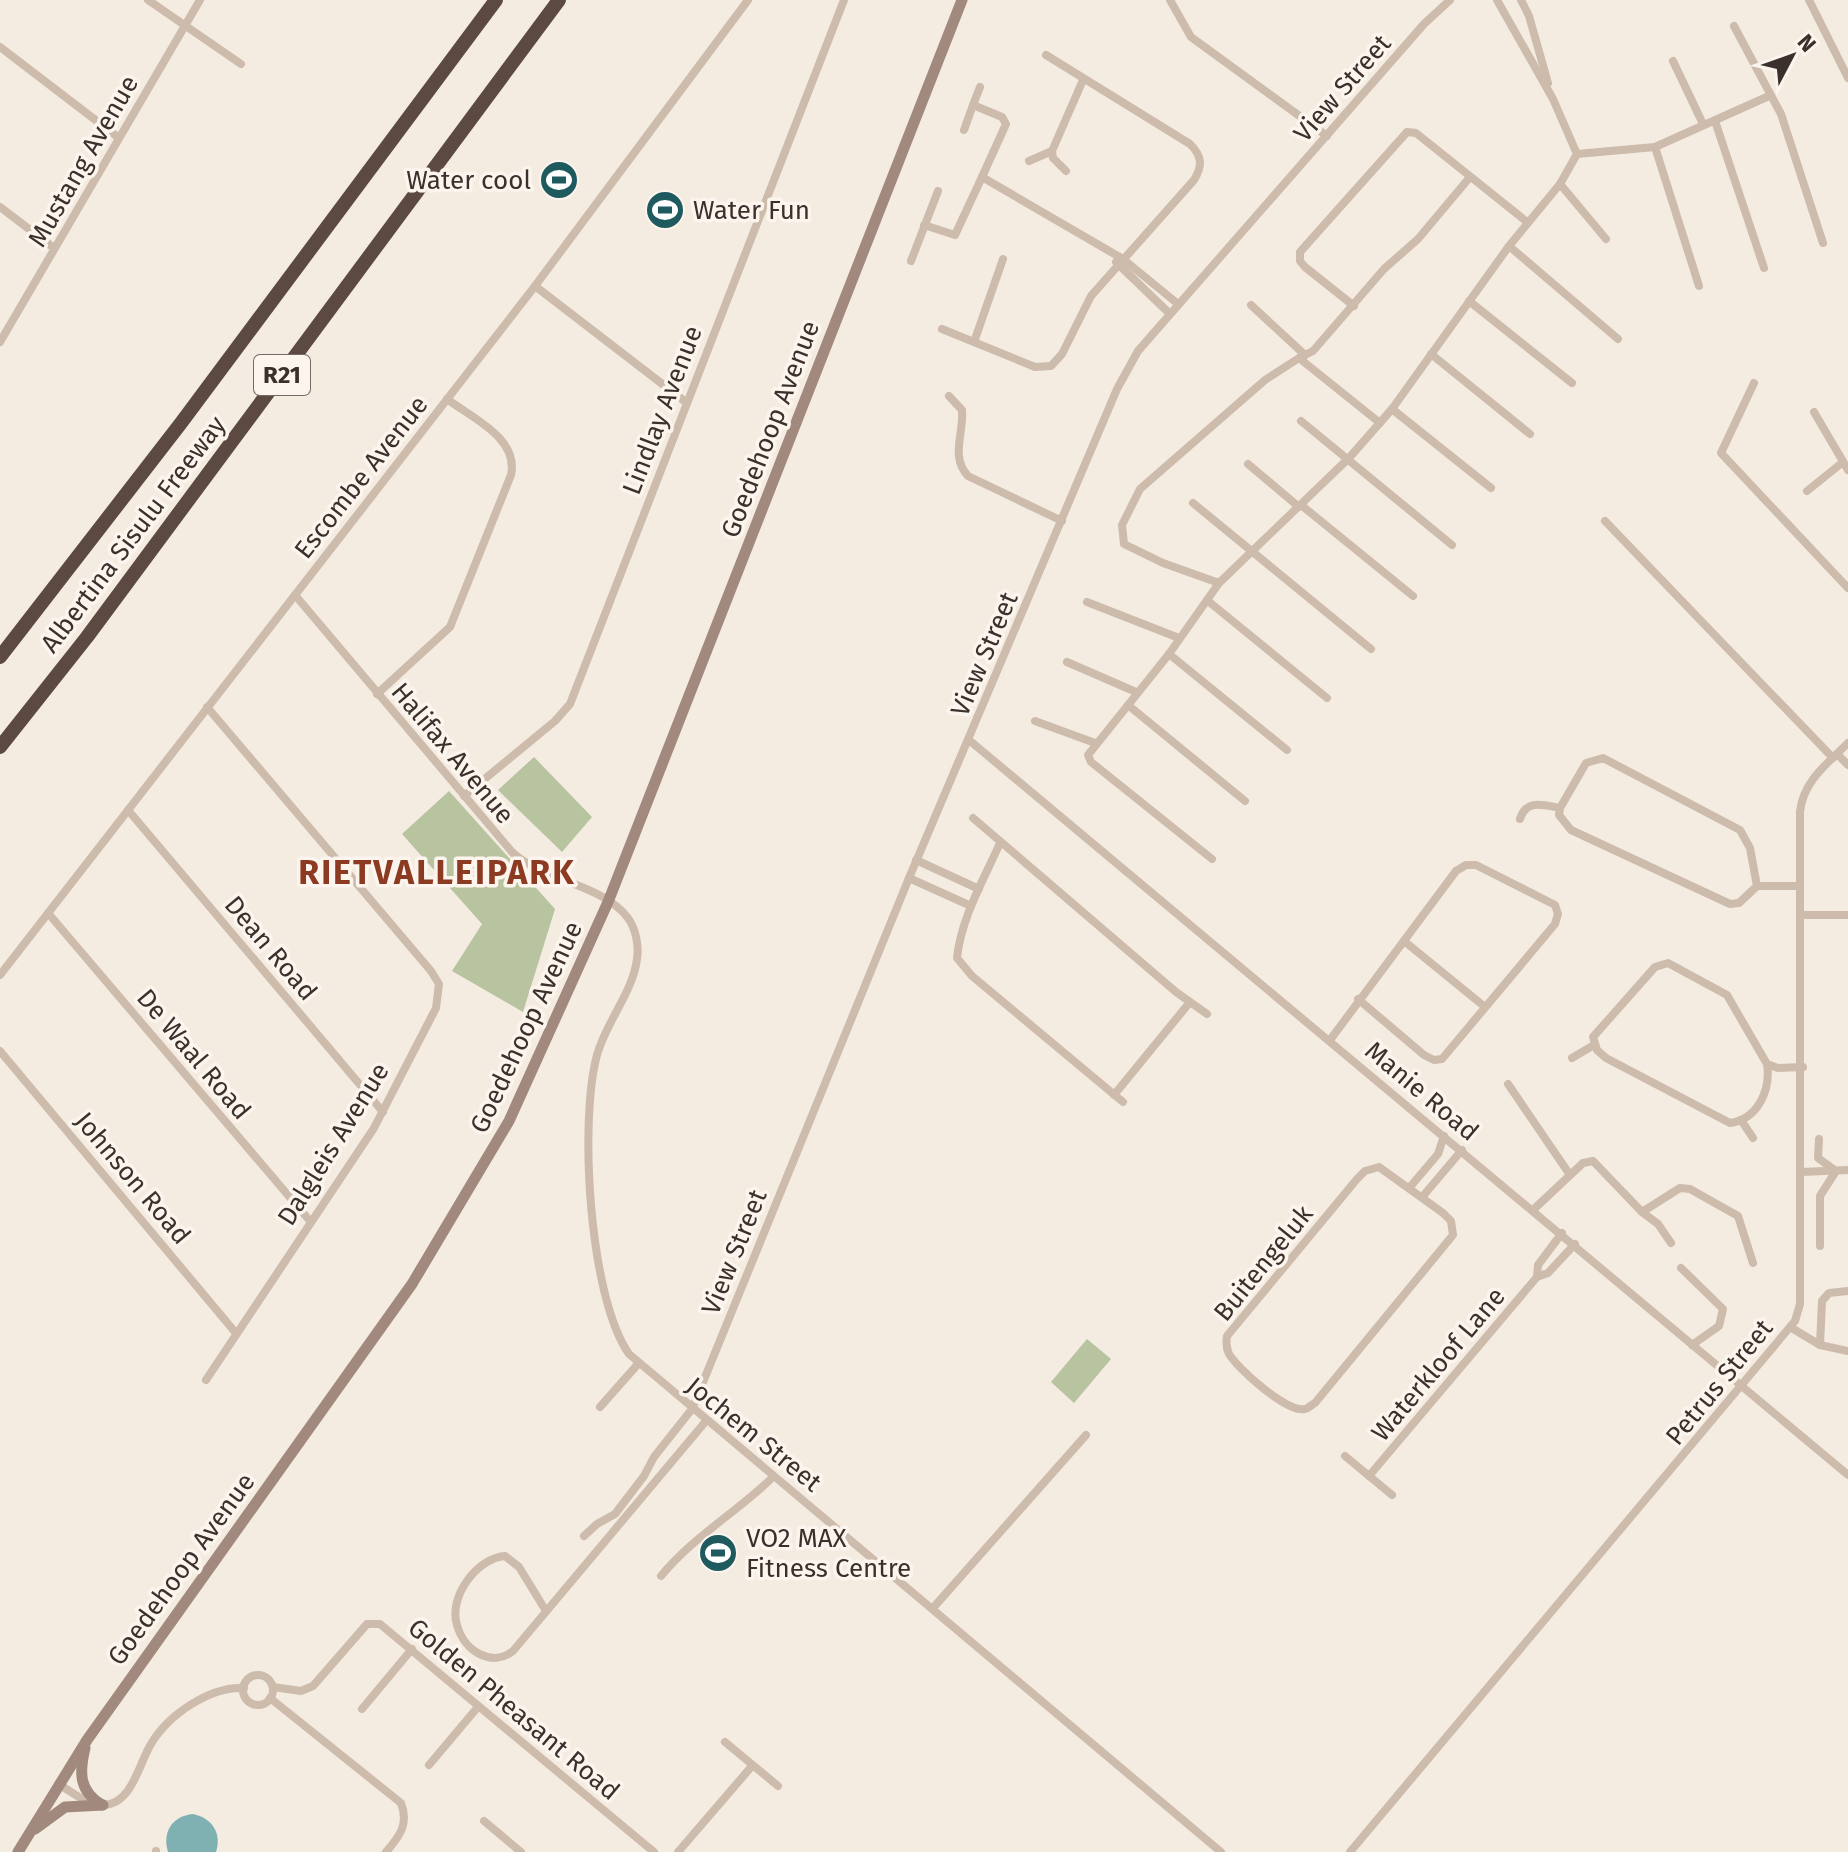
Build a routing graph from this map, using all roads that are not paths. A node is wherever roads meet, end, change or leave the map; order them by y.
1 (148, 0) edge
2 (200, 0) edge
3 (496, 0) edge
4 (559, 0) edge
5 (748, 0) edge
6 (844, 0) edge
7 (962, 0) edge
8 (1170, 0) edge
9 (1450, 0) edge
10 (1497, 0) edge
11 (1521, 0) edge
12 (1809, 0) edge
13 (1734, 26) dead end
14 (184, 28) junction
15 (0, 47) edge
16 (1046, 55) dead end
17 (1673, 61) dead end
18 (241, 64) dead end
19 (1847, 72) edge
20 (1083, 80) junction
21 (980, 87) dead end
22 (1769, 96) junction
23 (1553, 99) junction
24 (973, 105) junction
25 (1715, 121) junction
26 (1703, 124) junction
27 (964, 130) dead end
28 (1327, 136) junction
29 (119, 138) junction
30 (1655, 147) junction
31 (1052, 151) junction
32 (1577, 154) junction
33 (1029, 161) dead end
34 (1066, 171) dead end
35 (982, 177) junction
36 (1470, 177) junction
37 (1560, 184) junction
38 (938, 191) dead end
39 (0, 207) edge
40 (1527, 222) junction
41 (924, 225) junction
42 (1606, 239) dead end
43 (1823, 243) dead end
44 (1509, 246) junction
45 (54, 248) junction
46 (1003, 259) dead end
47 (911, 261) dead end
48 (1120, 262) junction
49 (1764, 268) dead end
50 (535, 286) junction
51 (1699, 286) dead end
52 (1469, 301) junction
53 (1178, 304) junction
54 (1251, 305) dead end
55 (1354, 306) junction
56 (1170, 314) junction
57 (942, 329) dead end
58 (1618, 339) dead end
59 (0, 342) edge
60 (974, 342) junction
61 (1431, 354) junction
62 (1302, 357) junction
63 (1572, 383) dead end
64 (1754, 383) dead end
65 (949, 396) dead end
66 (447, 399) junction
67 (687, 403) junction
68 (1392, 409) junction
69 (1814, 412) dead end
70 (1301, 421) dead end
71 (1380, 423) junction
72 (1530, 434) dead end
73 (1349, 458) junction
74 (1248, 464) dead end
75 (1846, 466) edge
76 (1491, 488) dead end
77 (1807, 491) dead end
78 (1193, 503) dead end
79 (1300, 506) junction
80 (1062, 521) junction
81 (1605, 521) dead end
82 (1452, 545) dead end
83 (1250, 553) junction
84 (1219, 583) junction
85 (1848, 588) edge
86 (295, 595) junction
87 (1413, 596) dead end
88 (1208, 601) junction
89 (1087, 602) dead end
90 (1179, 638) junction
91 (1371, 649) dead end
92 (1169, 654) junction
93 (0, 657) edge
94 (1067, 662) dead end
95 (1136, 692) junction
96 (377, 694) junction
97 (1327, 698) dead end
98 (1128, 705) junction
99 (207, 707) junction
100 (1035, 721) dead end
101 (969, 740) junction
102 (1095, 743) junction
103 (1848, 743) edge
104 (0, 747) edge
105 (1287, 750) dead end
106 (1835, 756) junction
107 (1848, 765) edge
108 (464, 796) junction
109 (1245, 801) dead end
110 (1560, 808) junction
111 (128, 810) junction
112 (973, 818) dead end
113 (1520, 819) dead end
114 (1000, 843) junction
115 (1212, 859) dead end
116 (916, 860) junction
117 (909, 878) junction
118 (1757, 886) junction
119 (1800, 886) junction
120 (979, 889) junction
121 (608, 902) junction
122 (971, 906) junction
123 (48, 913) junction
124 (1800, 915) junction
125 (1848, 915) edge
126 (1404, 941) junction
127 (0, 975) edge
128 (1358, 999) junction
129 (1190, 1002) junction
130 (1485, 1007) junction
131 (1207, 1014) dead end
132 (1330, 1040) junction
133 (1594, 1045) junction
134 (0, 1051) edge
135 (1572, 1058) dead end
136 (1767, 1064) junction
137 (1803, 1067) junction
138 (1508, 1084) dead end
139 (1114, 1095) junction
140 (1123, 1102) dead end
141 (383, 1112) junction
142 (1741, 1120) junction
143 (1444, 1136) junction
144 (1753, 1138) dead end
145 (1819, 1139) dead end
146 (1462, 1150) junction
147 (1848, 1170) edge
148 (1836, 1171) junction
149 (1801, 1172) junction
150 (1570, 1175) junction
151 (1410, 1187) junction
152 (1423, 1196) junction
153 (1533, 1210) junction
154 (1642, 1212) junction
155 (310, 1221) junction
156 (1562, 1233) junction
157 (1671, 1243) dead end
158 (1575, 1244) junction
159 (1820, 1246) dead end
160 (1753, 1263) dead end
161 (1681, 1268) dead end
162 (1537, 1277) junction
163 (1848, 1291) edge
164 (1790, 1327) junction
165 (235, 1332) junction
166 (1692, 1345) junction
167 (1820, 1345) junction
168 (1848, 1351) edge
169 (638, 1364) junction
170 (206, 1380) dead end
171 (1742, 1387) junction
172 (600, 1407) dead end
173 (692, 1409) junction
174 (706, 1421) junction
175 (1086, 1435) dead end
176 (1345, 1456) dead end
177 (1848, 1475) edge
178 (1369, 1476) junction
179 (773, 1477) junction
180 (1392, 1495) dead end
181 (584, 1536) dead end
182 (661, 1576) dead end
183 (933, 1608) junction
184 (546, 1611) junction
185 (412, 1649) junction
186 (273, 1687) junction
187 (244, 1688) junction
188 (270, 1698) junction
189 (477, 1708) junction
190 (362, 1709) dead end
191 (87, 1740) junction
192 (725, 1742) dead end
193 (429, 1765) dead end
194 (752, 1766) junction
195 (58, 1784) junction
196 (778, 1786) dead end
197 (103, 1805) junction
198 (484, 1821) dead end
199 (27, 1835) junction
200 (18, 1852) edge
201 (386, 1852) edge
202 (521, 1852) edge
203 (654, 1852) edge
204 (678, 1852) edge
205 (1221, 1852) edge
206 (1350, 1852) edge

1 - 14 street
2 - 14 street, Mustang Avenue
3 - 93 highway, Albertina Sisulu Freeway / R21
4 - 104 highway, Albertina Sisulu Freeway / R21
5 - 50 street, Escombe Avenue
6 - 67 street, Lindlay Avenue
7 - 121 main road, Goedehoop Avenue
8 - 28 street
9 - 28 street, View Street
10 - 23 street
11 - 23 street
12 - 19 street
13 - 22 street
14 - 18 street
14 - 29 street, Mustang Avenue
15 - 29 street
16 - 20 street
17 - 26 street
20 - 31 street
20 - 48 street
21 - 24 street
22 - 25 street
22 - 43 street
23 - 32 street
24 - 27 street
24 - 35 street
25 - 26 street
25 - 49 street
26 - 30 street
28 - 53 street, View Street
29 - 45 street, Mustang Avenue
30 - 32 street
30 - 51 street
31 - 33 street
31 - 34 street
32 - 37 street
35 - 41 street
35 - 48 street
36 - 40 street
36 - 55 street
36 - 55 street
37 - 40 street
37 - 42 street
38 - 41 street
39 - 45 street
40 - 44 street
41 - 47 street
44 - 52 street
44 - 58 street
45 - 59 street, Mustang Avenue
46 - 60 street
48 - 53 street
48 - 56 street
48 - 60 street
50 - 66 street, Escombe Avenue
50 - 67 street
52 - 61 street
52 - 63 street
53 - 56 street, View Street
54 - 62 street
55 - 62 street
56 - 80 street, View Street
57 - 60 street
61 - 68 street
61 - 72 street
62 - 71 street
62 - 84 street
64 - 85 street
65 - 80 street
66 - 86 street, Escombe Avenue
66 - 96 street
67 - 108 street, Lindlay Avenue
68 - 71 street
68 - 76 street
69 - 75 street
70 - 73 street
71 - 73 street
73 - 79 street
73 - 82 street
74 - 79 street
75 - 77 street
78 - 83 street
79 - 83 street
79 - 87 street
80 - 101 street, View Street
81 - 106 street
83 - 84 street
83 - 91 street
84 - 88 street
86 - 96 street, Halifax Avenue
86 - 99 street, Escombe Avenue
88 - 90 street
88 - 97 street
89 - 90 street
90 - 92 street
92 - 95 street
92 - 105 street
94 - 95 street
95 - 98 street
96 - 108 street, Halifax Avenue
98 - 102 street
98 - 109 street
99 - 111 street, Escombe Avenue
99 - 141 street, Dalgleis Avenue
100 - 102 street
101 - 116 street, View Street
101 - 132 street, Manie Road
102 - 115 street
103 - 106 street, Petrus Street
106 - 107 street
106 - 119 street, Petrus Street
108 - 121 street, Halifax Avenue
110 - 113 street
110 - 118 street
110 - 118 street
111 - 123 street, Escombe Avenue
111 - 141 street, Dean Road
112 - 114 street
114 - 120 street
114 - 129 street
116 - 117 street, View Street
116 - 120 street
117 - 122 street
117 - 173 street, View Street
118 - 119 street
119 - 124 street, Petrus Street
120 - 122 street
121 - 169 street, Jochem Street
121 - 191 main road, Goedehoop Avenue
122 - 139 street
123 - 127 street, Escombe Avenue
123 - 155 street, De Waal Road
124 - 125 street
124 - 137 street, Petrus Street
126 - 128 street
126 - 130 street
126 - 130 street
128 - 130 street
128 - 132 street
129 - 131 street
129 - 139 street
132 - 143 street, Manie Road
133 - 135 street
133 - 136 street
133 - 142 street
134 - 165 street, Johnson Road
136 - 137 street
136 - 142 street
137 - 149 street, Petrus Street
138 - 150 street
139 - 140 street
141 - 155 street, Dalgleis Avenue
142 - 144 street
143 - 146 street, Manie Road
143 - 151 street
145 - 148 street
146 - 152 street
146 - 153 street, Manie Road
147 - 148 street
148 - 149 street
148 - 159 street
149 - 164 street, Petrus Street
150 - 153 street
150 - 154 street
151 - 152 street, Buitengeluk
151 - 152 street, Buitengeluk
153 - 156 street, Manie Road
154 - 157 street
154 - 160 street
155 - 165 street, Dalgleis Avenue
156 - 158 street, Manie Road
156 - 162 street, Waterkloof Lane
158 - 162 street, Waterkloof Lane
158 - 166 street, Manie Road
161 - 166 street
162 - 178 street, Waterkloof Lane
163 - 167 street
164 - 167 street
164 - 171 street, Petrus Street
165 - 170 street, Dalgleis Avenue
166 - 171 street, Manie Road
167 - 168 street
169 - 172 street
169 - 173 street, Jochem Street
171 - 177 street, Manie Road
171 - 206 street, Petrus Street
173 - 174 street, Jochem Street
173 - 181 street, View Street
174 - 179 street, Jochem Street
174 - 184 street
175 - 183 street
176 - 178 street, Waterkloof Lane
178 - 180 street, Waterkloof Lane
179 - 182 street
179 - 183 street, Jochem Street
183 - 205 street, Jochem Street
184 - 184 street
185 - 186 street, Golden Pheasant Road
185 - 189 street, Golden Pheasant Road
185 - 190 street
186 - 187 street
186 - 188 street
187 - 188 street
187 - 197 street
188 - 201 street
189 - 193 street
189 - 203 street, Golden Pheasant Road
191 - 195 main road, Goedehoop Avenue
191 - 197 main road
192 - 194 street
194 - 196 street
194 - 204 street
195 - 197 street
195 - 199 main road, Goedehoop Avenue
197 - 199 main road
198 - 202 street
199 - 200 main road, Goedehoop Avenue

